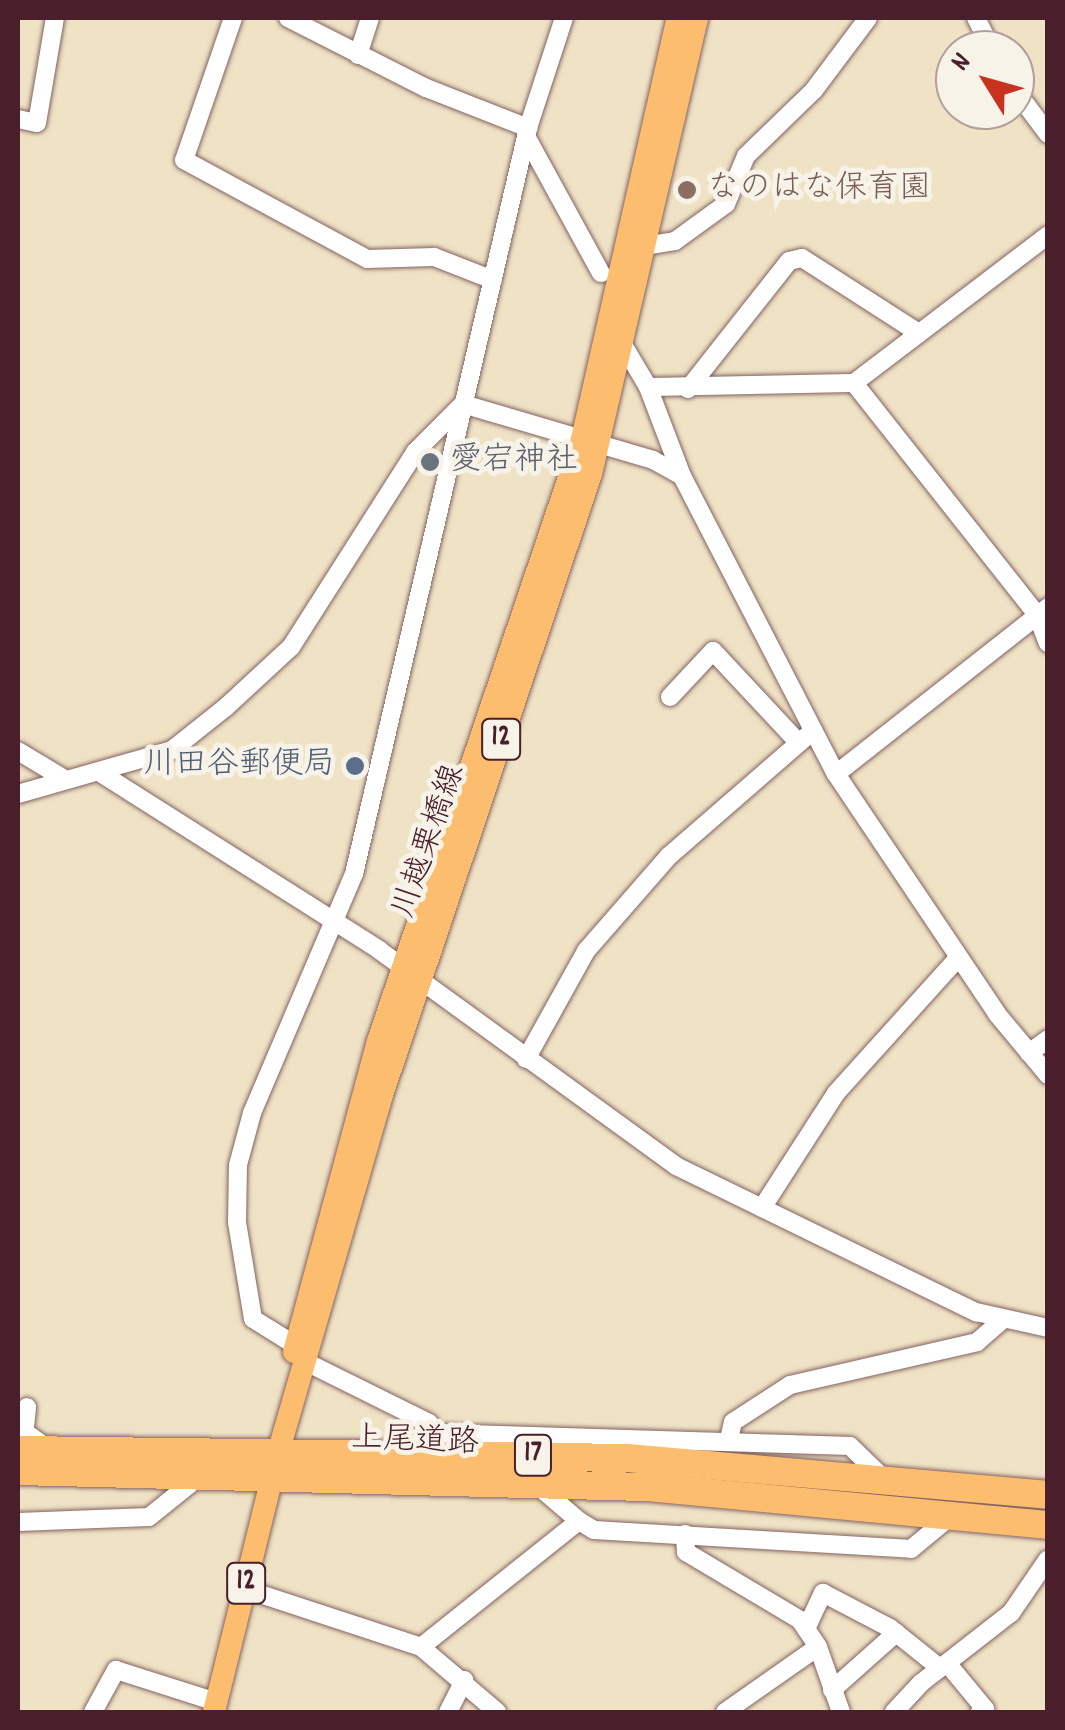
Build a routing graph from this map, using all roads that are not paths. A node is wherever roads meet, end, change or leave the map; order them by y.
1 (54, 18) edge
2 (233, 18) edge
3 (288, 18) edge
4 (370, 18) edge
5 (564, 18) edge
6 (678, 18) edge
7 (697, 18) edge
8 (868, 18) edge
9 (358, 55) junction
10 (18, 119) edge
11 (527, 133) junction
12 (1048, 236) edge
13 (644, 246) junction
14 (601, 273) dead end
15 (492, 280) junction
16 (919, 334) junction
17 (622, 343) junction
18 (854, 383) junction
19 (648, 388) junction
20 (688, 388) junction
21 (463, 404) junction
22 (590, 441) junction
23 (682, 476) junction
24 (1042, 611) edge
25 (1048, 643) edge
26 (670, 697) dead end
27 (806, 736) junction
28 (18, 750) edge
29 (100, 772) junction
30 (836, 774) junction
31 (63, 778) junction
32 (18, 794) edge
33 (337, 922) junction
34 (958, 958) junction
35 (410, 974) junction
36 (1048, 1038) edge
37 (1029, 1053) junction
38 (526, 1059) junction
39 (1048, 1074) edge
40 (762, 1208) junction
41 (1001, 1321) junction
42 (1048, 1328) edge
43 (301, 1354) junction
44 (27, 1407) dead end
45 (436, 1432) junction
46 (20, 1435) edge
47 (730, 1439) junction
48 (397, 1454) junction
49 (275, 1464) junction
50 (18, 1471) edge
51 (201, 1475) junction
52 (884, 1479) junction
53 (533, 1482) junction
54 (1048, 1495) edge
55 (951, 1516) junction
56 (579, 1521) junction
57 (18, 1522) edge
58 (1048, 1525) edge
59 (685, 1534) junction
60 (1048, 1559) edge
61 (245, 1588) junction
62 (806, 1629) junction
63 (896, 1632) junction
64 (818, 1647) junction
65 (421, 1648) junction
66 (944, 1666) junction
67 (464, 1680) junction
68 (834, 1705) edge
69 (215, 1707) edge
70 (93, 1712) edge
71 (448, 1712) edge
72 (498, 1712) edge
73 (726, 1712) edge
74 (895, 1712) edge
75 (980, 1712) edge

1 - 10 street
2 - 15 street
3 - 9 street
4 - 9 street
5 - 11 street
6 - 22 main road, 川越栗橋線 / 12
7 - 13 main road, 川越栗橋線 / 12
8 - 13 street
9 - 11 street
11 - 14 street
11 - 15 street
12 - 16 street
13 - 17 main road, 川越栗橋線 / 12
15 - 21 street
16 - 18 street
16 - 20 street
17 - 19 street
17 - 22 main road, 川越栗橋線 / 12
18 - 20 street
18 - 24 street
19 - 20 street
19 - 23 street
21 - 22 street
21 - 29 street
21 - 33 street
22 - 23 street
22 - 35 main road, 川越栗橋線 / 12
23 - 27 street
24 - 25 street
24 - 30 street
26 - 27 street
27 - 30 street
27 - 38 street
28 - 31 street
29 - 31 street
29 - 33 street
30 - 34 street
31 - 32 street
33 - 35 street
33 - 43 street
34 - 37 street
34 - 40 street
35 - 38 street
35 - 43 main road, 川越栗橋線 / 12
36 - 37 street
37 - 39 street
38 - 40 street
40 - 41 street
41 - 42 street
41 - 47 street
43 - 45 street
43 - 49 main road, 川越栗橋線 / 12
44 - 46 street
45 - 47 street
45 - 48 street
46 - 49 highway, 上尾道路 / 17
47 - 52 street
48 - 49 highway, 上尾道路 / 17
48 - 52 highway, 上尾道路 / 17
49 - 51 highway, 上尾道路 / 17
49 - 53 highway, 上尾道路 / 17
49 - 61 main road, 川越栗橋線 / 12
50 - 51 highway, 上尾道路 / 17
51 - 57 street
52 - 54 highway, 上尾道路 / 17
53 - 55 highway, 上尾道路 / 17
53 - 56 street
55 - 58 highway, 上尾道路 / 17
55 - 59 street
56 - 59 street
56 - 65 street
59 - 62 street
60 - 66 street
61 - 65 street
61 - 69 main road, 川越栗橋線 / 12
62 - 63 street
62 - 64 street
63 - 66 street
63 - 68 street
64 - 68 street
64 - 73 street
65 - 67 street
66 - 74 street
66 - 75 street
67 - 71 street
67 - 72 street
69 - 70 street

